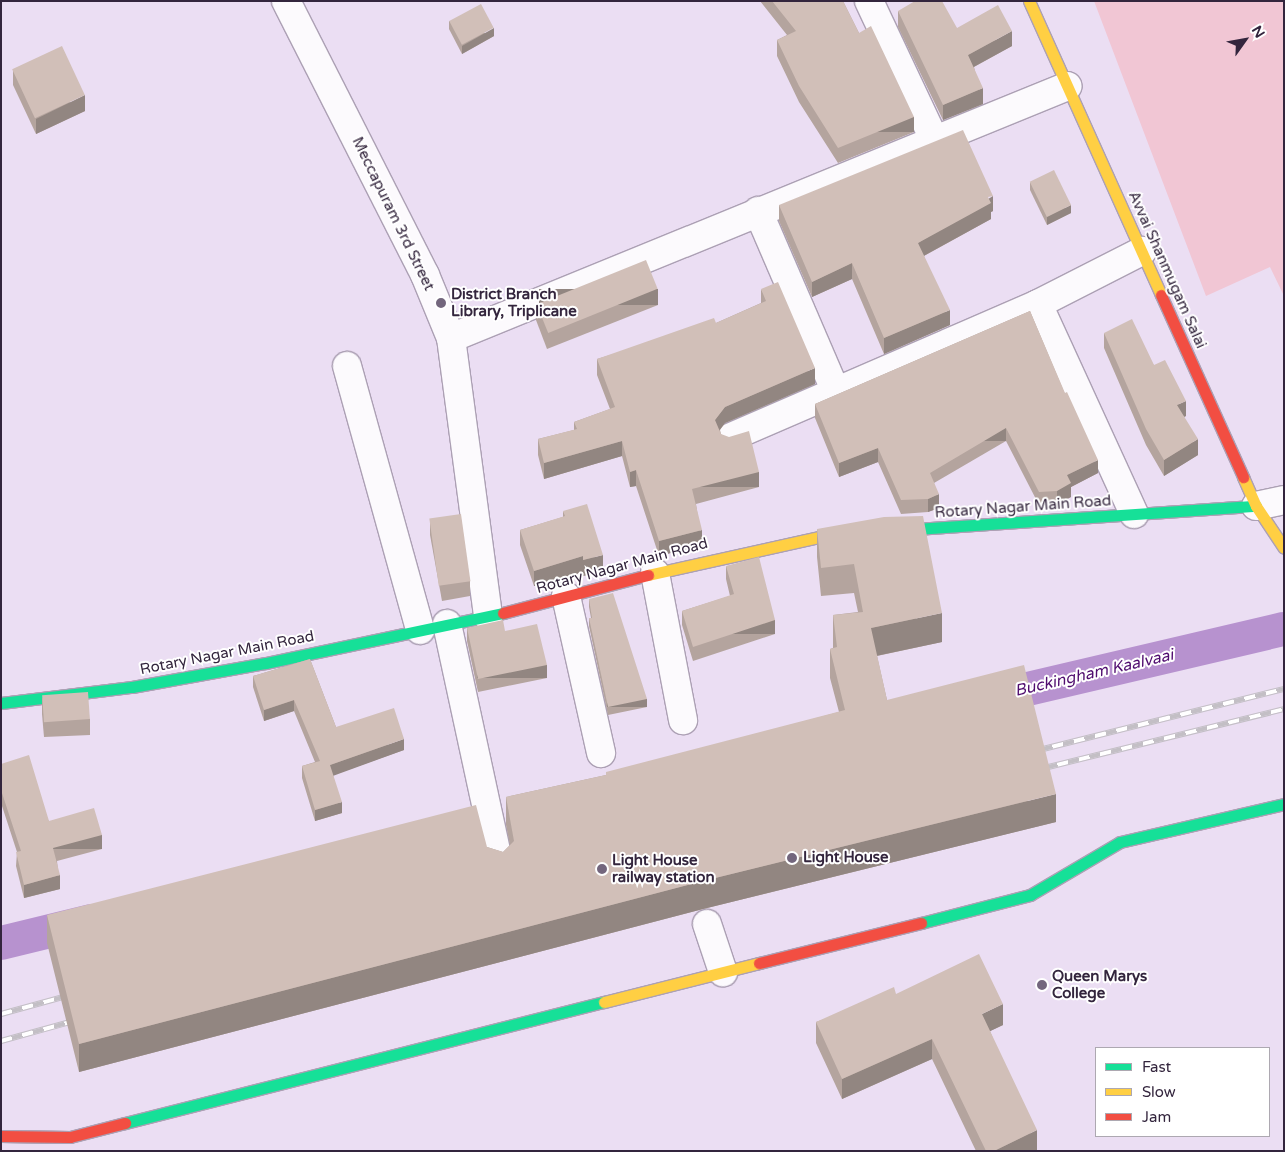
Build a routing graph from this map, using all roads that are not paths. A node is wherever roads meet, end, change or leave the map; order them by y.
1 (286, 1) edge
2 (869, 1) edge
3 (1029, 1) edge
4 (1068, 86) junction
5 (935, 141) junction
6 (758, 211) junction
7 (1142, 251) junction
8 (1038, 304) junction
9 (450, 338) junction
10 (347, 366) dead end
11 (835, 390) junction
12 (731, 436) edge
13 (1284, 500) edge
14 (1256, 506) junction
15 (1134, 514) junction
16 (1281, 542) edge
17 (655, 573) junction
18 (566, 596) junction
19 (488, 617) junction
20 (447, 624) junction
21 (420, 630) junction
22 (1, 703) edge
23 (683, 720) dead end
24 (601, 753) dead end
25 (1284, 804) edge
26 (499, 865) edge
27 (707, 924) dead end
28 (722, 972) junction
29 (1, 1136) edge

1 - 9 street, Meccapuram 3rd Street
2 - 5 street
3 - 4 street, Avvai Shanmugam Salai
4 - 5 street
4 - 7 street, Avvai Shanmugam Salai
5 - 6 street
6 - 9 street
6 - 11 street
7 - 8 street
7 - 14 street, Avvai Shanmugam Salai
8 - 11 street
8 - 15 street
9 - 19 street, Meccapuram 3rd Street
10 - 21 street
11 - 12 street
13 - 14 street
14 - 15 street, Rotary Nagar Main Road
14 - 16 street, Avvai Shanmugam Salai
15 - 17 street, Rotary Nagar Main Road
17 - 18 street, Rotary Nagar Main Road
17 - 23 street
18 - 19 street, Rotary Nagar Main Road
18 - 24 street
19 - 20 street, Rotary Nagar Main Road
20 - 21 street, Rotary Nagar Main Road
20 - 26 street
21 - 22 street, Rotary Nagar Main Road
25 - 28 street
27 - 28 street
28 - 29 street

